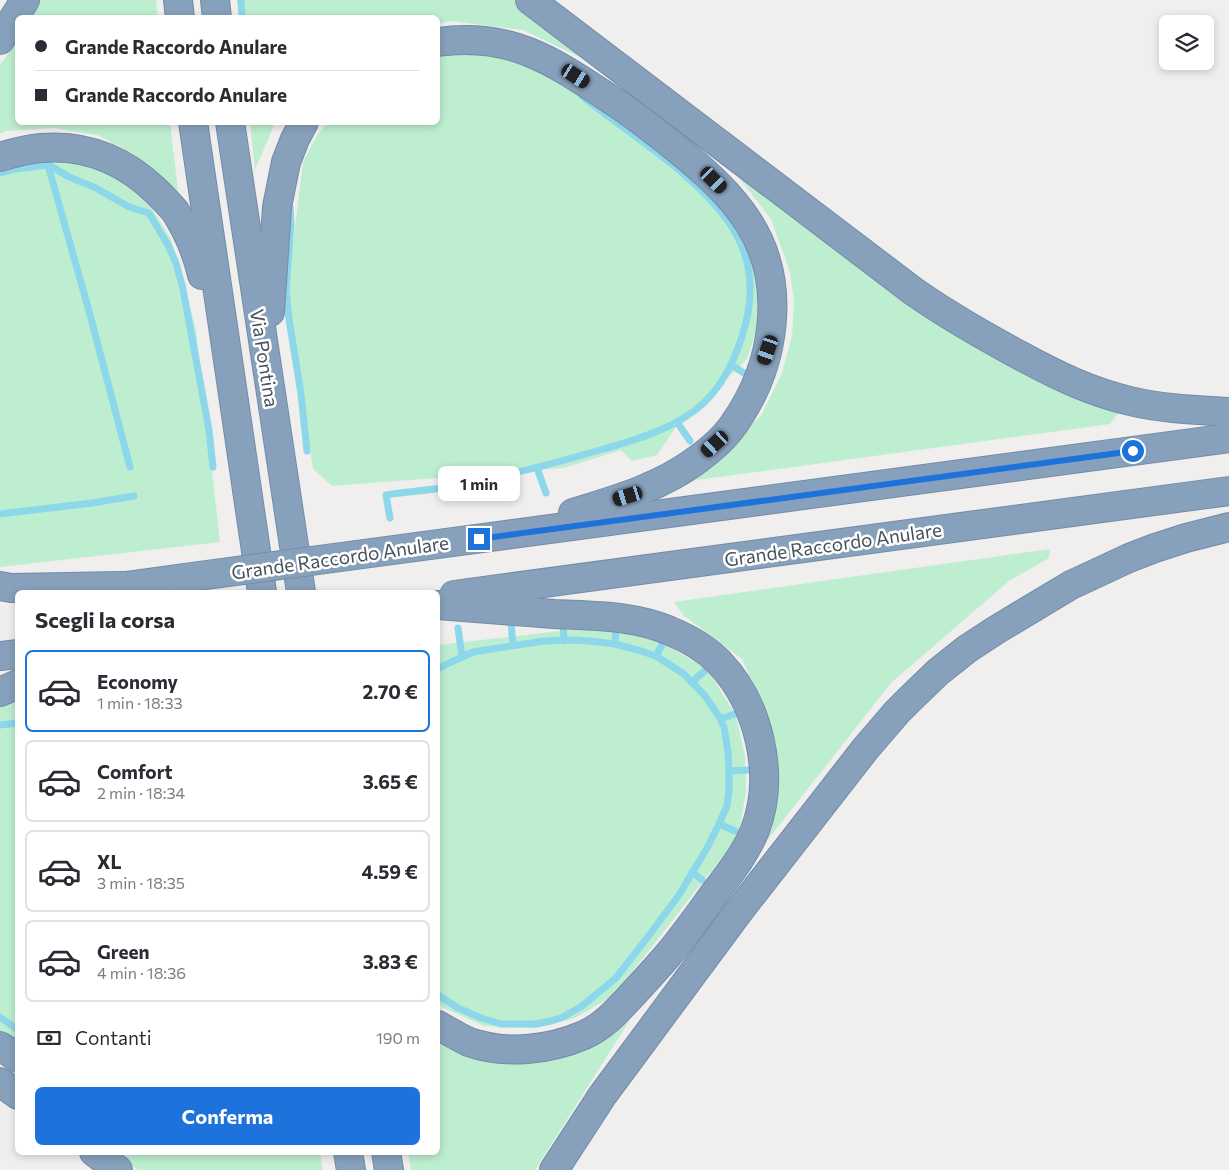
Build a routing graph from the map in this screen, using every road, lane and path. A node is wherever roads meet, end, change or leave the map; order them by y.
1 (24, 0) edge
2 (178, 0) edge
3 (215, 0) edge
4 (530, 0) edge
5 (180, 15) edge
6 (217, 15) edge
7 (0, 40) edge
8 (440, 42) edge
9 (193, 125) edge
10 (230, 125) edge
11 (302, 125) edge
12 (0, 157) edge
13 (266, 366) junction
14 (232, 386) junction
15 (1229, 412) edge
16 (1229, 438) edge
17 (1229, 491) edge
18 (1229, 527) edge
19 (496, 536) junction
20 (0, 586) edge
21 (122, 586) junction
22 (91, 590) edge
23 (262, 590) edge
24 (301, 590) edge
25 (440, 597) edge
26 (15, 600) edge
27 (0, 602) edge
28 (440, 606) edge
29 (15, 654) edge
30 (0, 656) edge
31 (15, 685) edge
32 (0, 692) edge
33 (440, 1026) edge
34 (0, 1046) edge
35 (15, 1056) edge
36 (0, 1082) edge
37 (15, 1093) edge
38 (98, 1155) edge
39 (348, 1155) edge
40 (386, 1155) edge
41 (118, 1170) edge
42 (351, 1170) edge
43 (389, 1170) edge
44 (554, 1170) edge

1 - 7 highway
2 - 5 highway
3 - 6 highway
4 - 15 highway
8 - 19 highway
9 - 14 highway, Via Pontina
10 - 13 highway, Via Pontina
11 - 13 highway
12 - 14 highway
13 - 24 highway, Via Pontina
14 - 23 highway, Via Pontina
16 - 19 highway, Grande Raccordo Anulare
17 - 25 highway, Grande Raccordo Anulare
18 - 44 highway
19 - 21 highway, Grande Raccordo Anulare, bridge
20 - 21 highway
21 - 22 highway, Grande Raccordo Anulare
26 - 27 highway
28 - 33 highway
29 - 30 highway
31 - 32 highway
34 - 35 highway
36 - 37 highway
38 - 41 highway
39 - 42 highway
40 - 43 highway

